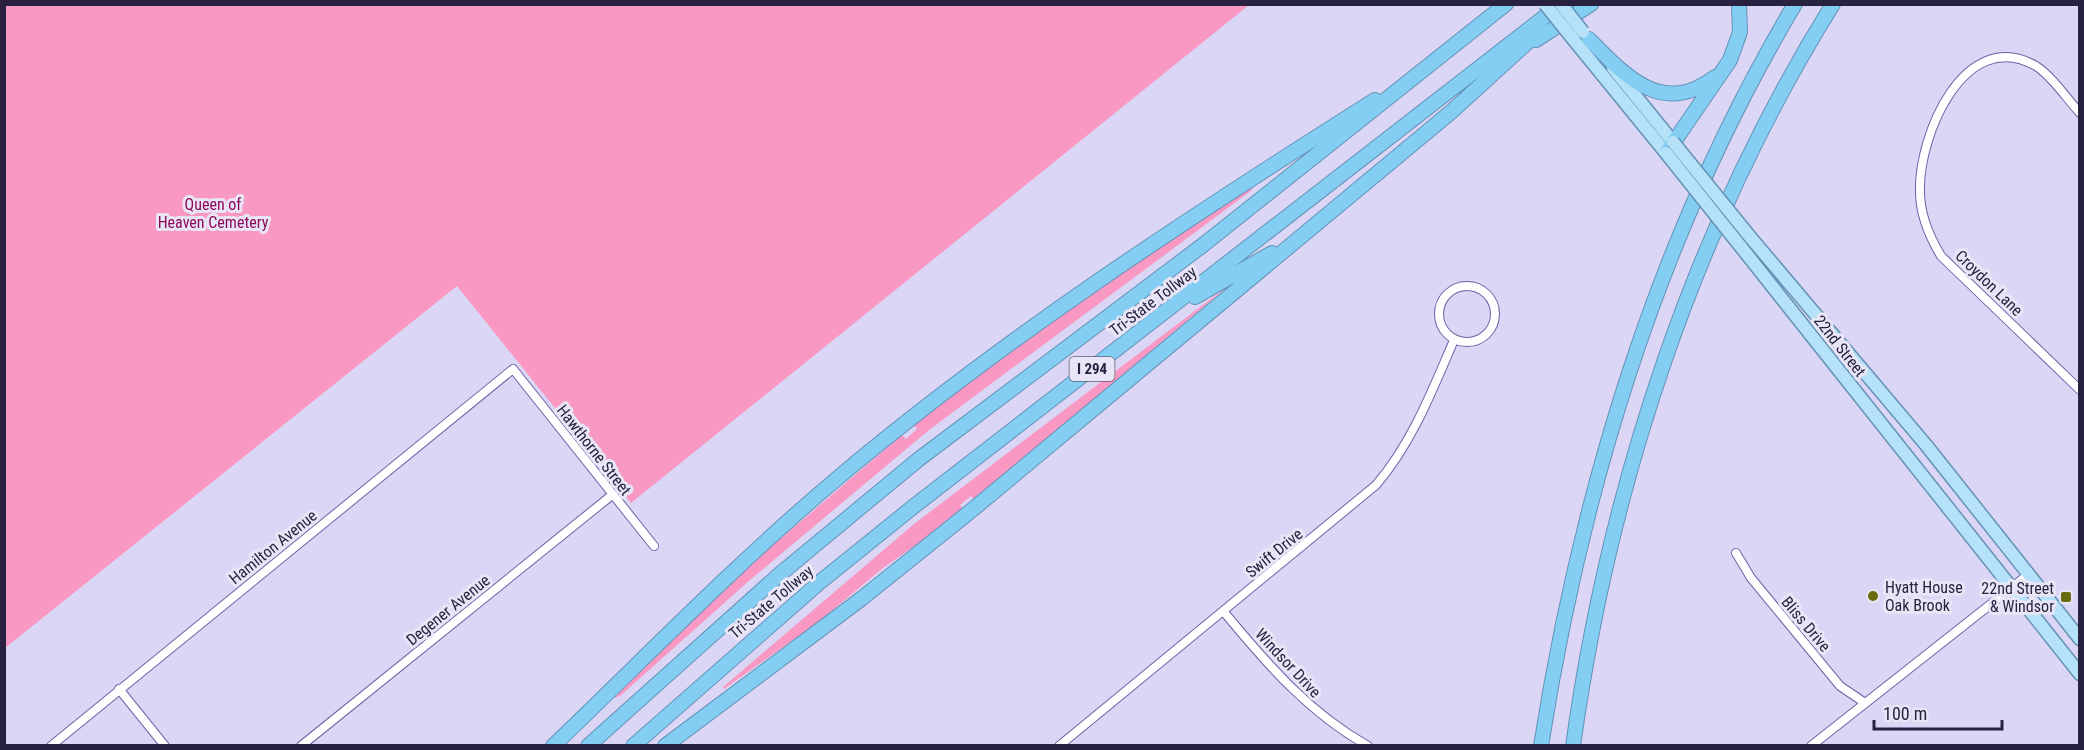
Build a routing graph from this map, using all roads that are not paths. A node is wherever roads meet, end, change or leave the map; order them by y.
1 (1505, 4) edge
2 (1545, 4) edge
3 (1561, 4) edge
4 (1569, 4) edge
5 (1591, 4) edge
6 (1739, 4) edge
7 (1795, 4) edge
8 (1833, 4) edge
9 (1582, 37) junction
10 (1436, 59) junction
11 (1508, 61) junction
12 (1724, 70) junction
13 (2079, 113) edge
14 (1670, 148) junction
15 (1325, 218) junction
16 (1746, 243) junction
17 (1169, 310) junction
18 (1454, 340) junction
19 (513, 369) joint
20 (2079, 390) edge
21 (612, 495) junction
22 (654, 546) dead end
23 (1736, 553) dead end
24 (2029, 574) junction
25 (2011, 587) junction
26 (1224, 612) junction
27 (2079, 639) edge
28 (2079, 674) edge
29 (119, 689) junction
30 (1865, 703) junction
31 (51, 746) edge
32 (165, 746) edge
33 (301, 746) edge
34 (553, 746) edge
35 (588, 746) edge
36 (633, 746) edge
37 (665, 746) edge
38 (1059, 746) edge
39 (1368, 746) edge
40 (1541, 746) edge
41 (1573, 746) edge
42 (1811, 746) edge

1 - 10 highway, Tri-State Tollway / I 294
2 - 9 main road, bridge
3 - 9 main road, bridge
3 - 17 highway, Tri-State Tollway / I 294
4 - 11 highway
5 - 11 highway
6 - 12 highway
7 - 40 highway
8 - 41 highway
9 - 12 highway
9 - 14 main road, 22nd Street
10 - 34 highway
10 - 35 highway, Tri-State Tollway / I 294
11 - 15 highway
12 - 14 highway
13 - 20 street, Croydon Lane
14 - 16 main road, 22nd Street, bridge
15 - 17 highway
15 - 37 highway
16 - 24 main road, 22nd Street
16 - 25 main road, 22nd Street
17 - 36 highway, Tri-State Tollway / I 294
18 - 18 street
18 - 26 street, Swift Drive
19 - 21 street, Hawthorne Street
19 - 29 street, Hamilton Avenue
21 - 22 street, Hawthorne Street
21 - 33 street, Degener Avenue
23 - 30 street, Bliss Drive
24 - 25 street
24 - 27 main road, 22nd Street
25 - 28 main road, 22nd Street
25 - 30 street
26 - 38 street, Swift Drive
26 - 39 street, Windsor Drive
29 - 31 street, Hamilton Avenue
29 - 32 street
30 - 42 street

